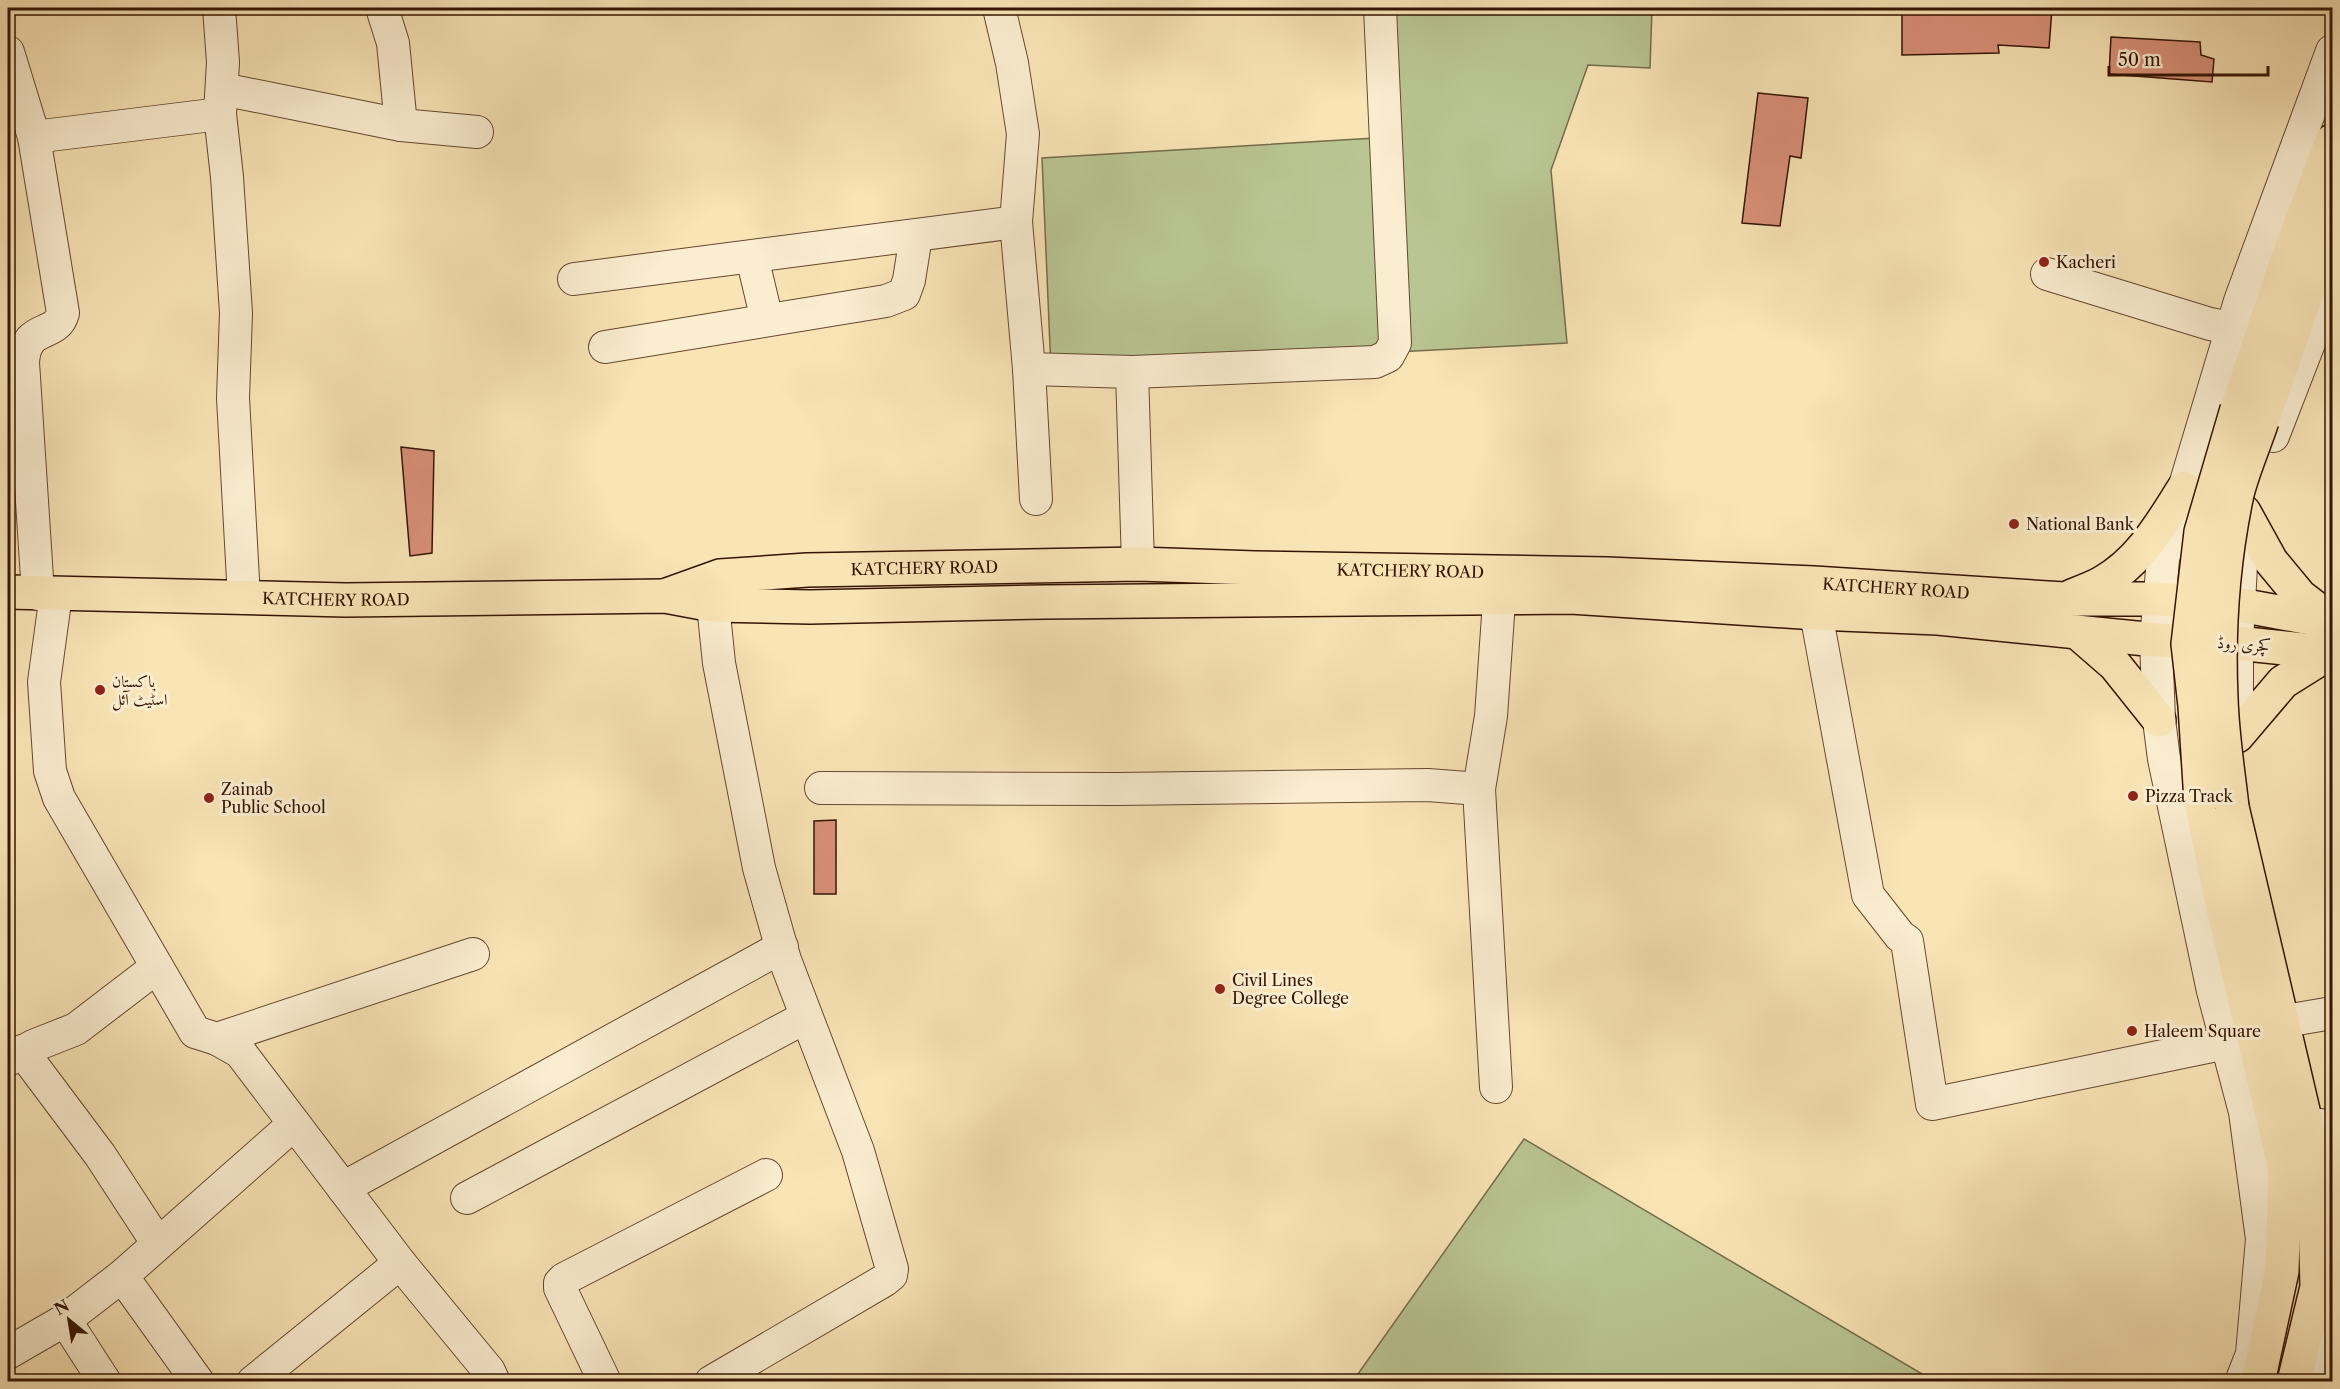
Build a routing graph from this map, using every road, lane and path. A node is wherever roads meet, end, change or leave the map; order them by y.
1 (219, 8) edge
2 (382, 8) edge
3 (999, 8) edge
4 (1380, 8) edge
5 (2332, 51) edge
6 (8, 52) edge
7 (221, 101) junction
8 (401, 125) junction
9 (477, 132) dead end
10 (34, 137) junction
11 (2332, 141) edge
12 (2332, 221) edge
13 (1016, 222) junction
14 (916, 236) junction
15 (752, 256) junction
16 (2047, 274) dead end
17 (574, 279) dead end
18 (2332, 284) edge
19 (767, 320) junction
20 (2232, 328) junction
21 (605, 347) dead end
22 (1029, 369) junction
23 (1132, 372) junction
24 (2184, 488) junction
25 (1036, 499) dead end
26 (2244, 512) junction
27 (1138, 564) junction
28 (1044, 565) junction
29 (807, 570) junction
30 (1255, 584) junction
31 (1501, 584) junction
32 (1608, 587) junction
33 (34, 593) edge
34 (665, 596) junction
35 (244, 598) junction
36 (2064, 599) junction
37 (2159, 599) junction
38 (1044, 602) junction
39 (713, 605) junction
40 (2240, 605) junction
41 (810, 607) junction
42 (1816, 613) junction
43 (2077, 632) junction
44 (2332, 637) edge
45 (2156, 640) junction
46 (2237, 643) junction
47 (2159, 720) junction
48 (2237, 736) junction
49 (820, 788) dead end
50 (1479, 789) junction
51 (2217, 804) junction
52 (782, 948) junction
53 (473, 954) dead end
54 (157, 967) junction
55 (2332, 1013) edge
56 (806, 1017) junction
57 (2296, 1019) junction
58 (217, 1039) junction
59 (2226, 1043) junction
60 (15, 1056) edge
61 (1496, 1087) dead end
62 (294, 1124) junction
63 (766, 1175) dead end
64 (342, 1188) junction
65 (2332, 1195) edge
66 (467, 1198) dead end
67 (158, 1244) junction
68 (400, 1263) junction
69 (122, 1276) junction
70 (2332, 1280) edge
71 (66, 1320) junction
72 (8, 1353) edge
73 (104, 1381) edge
74 (198, 1382) edge
75 (253, 1382) edge
76 (494, 1382) edge
77 (605, 1382) edge
78 (711, 1382) edge
79 (2241, 1382) edge
80 (2258, 1382) edge
81 (2294, 1382) edge
82 (2319, 1382) edge

1 - 7 street
2 - 8 street
3 - 13 street
4 - 23 street
5 - 20 street
6 - 10 street
7 - 8 street
7 - 10 street
7 - 35 street
8 - 9 street
10 - 33 street
11 - 51 main road, bridge
12 - 51 main road, bridge
13 - 14 street
13 - 22 street
14 - 15 street
14 - 19 street
15 - 17 street
15 - 19 street
16 - 20 street
18 - 26 street
19 - 21 street
20 - 24 street
22 - 23 street
22 - 25 street
23 - 27 street
24 - 36 main road
24 - 37 street
26 - 40 street
26 - 44 main road
27 - 28 main road, KATCHERY ROAD
27 - 30 main road, KATCHERY ROAD
28 - 29 main road, KATCHERY ROAD
28 - 38 main road
29 - 34 main road, KATCHERY ROAD
29 - 41 main road
30 - 31 main road, KATCHERY ROAD
30 - 38 main road, KATCHERY ROAD
31 - 32 main road, KATCHERY ROAD
31 - 50 street
32 - 36 main road, KATCHERY ROAD
32 - 42 main road, KATCHERY ROAD
33 - 35 main road, KATCHERY ROAD
33 - 54 street
34 - 35 main road, KATCHERY ROAD
34 - 39 main road, KATCHERY ROAD
36 - 37 main road, KATCHERY ROAD
37 - 40 main road
37 - 45 street
38 - 41 main road, KATCHERY ROAD
39 - 41 main road, KATCHERY ROAD
39 - 52 street
40 - 44 main road
40 - 46 street
42 - 43 main road, KATCHERY ROAD
42 - 59 street
43 - 45 main road, KATCHERY ROAD
43 - 47 main road
44 - 46 main road, کچری روڈ
44 - 48 main road
45 - 46 main road, کچری روڈ
45 - 47 street
46 - 48 street
47 - 59 street
48 - 57 street
49 - 50 street
50 - 61 street
51 - 80 main road
51 - 81 main road
52 - 56 street
52 - 64 street
53 - 58 street
54 - 58 street
54 - 60 street
55 - 57 street
56 - 66 street
56 - 78 street
57 - 65 street
58 - 62 street
59 - 79 street
60 - 67 street
62 - 64 street
62 - 67 street
63 - 77 street
64 - 68 street
67 - 69 street
68 - 75 street
68 - 76 street
69 - 71 street
69 - 74 street
70 - 82 street
71 - 72 street
71 - 73 street

